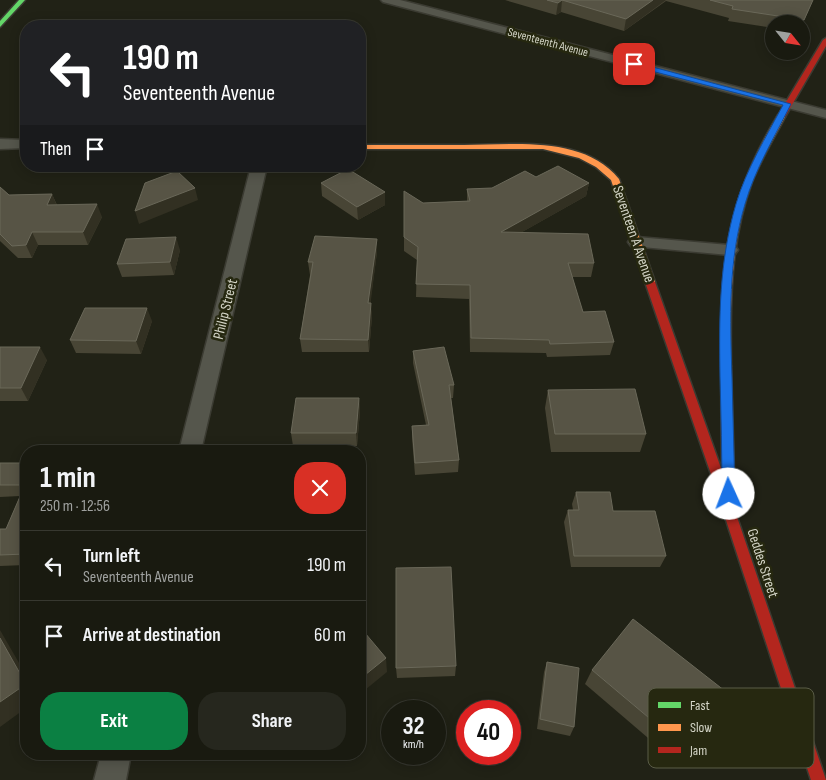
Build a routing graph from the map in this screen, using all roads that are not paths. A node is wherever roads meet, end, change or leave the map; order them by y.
1 (22, 0) edge
2 (387, 0) edge
3 (0, 25) edge
4 (826, 40) edge
5 (787, 104) junction
6 (826, 114) edge
7 (0, 144) edge
8 (20, 144) edge
9 (366, 147) edge
10 (259, 172) edge
11 (637, 242) junction
12 (729, 250) junction
13 (191, 445) edge
14 (730, 511) junction
15 (789, 688) edge
16 (115, 760) edge
17 (814, 765) edge
18 (110, 780) edge
19 (819, 780) edge

1 - 3 street
2 - 5 street, Seventeenth Avenue
4 - 5 street, Geddes Street
5 - 6 street, Seventeenth Avenue
5 - 12 street, Geddes Street
7 - 8 street
9 - 11 street, Seventeen A Avenue
10 - 13 street, Philip Street
11 - 12 street
11 - 14 street, Seventeen A Avenue
12 - 14 street, Geddes Street
14 - 15 street, Geddes Street
16 - 18 street
17 - 19 street, Geddes Street

